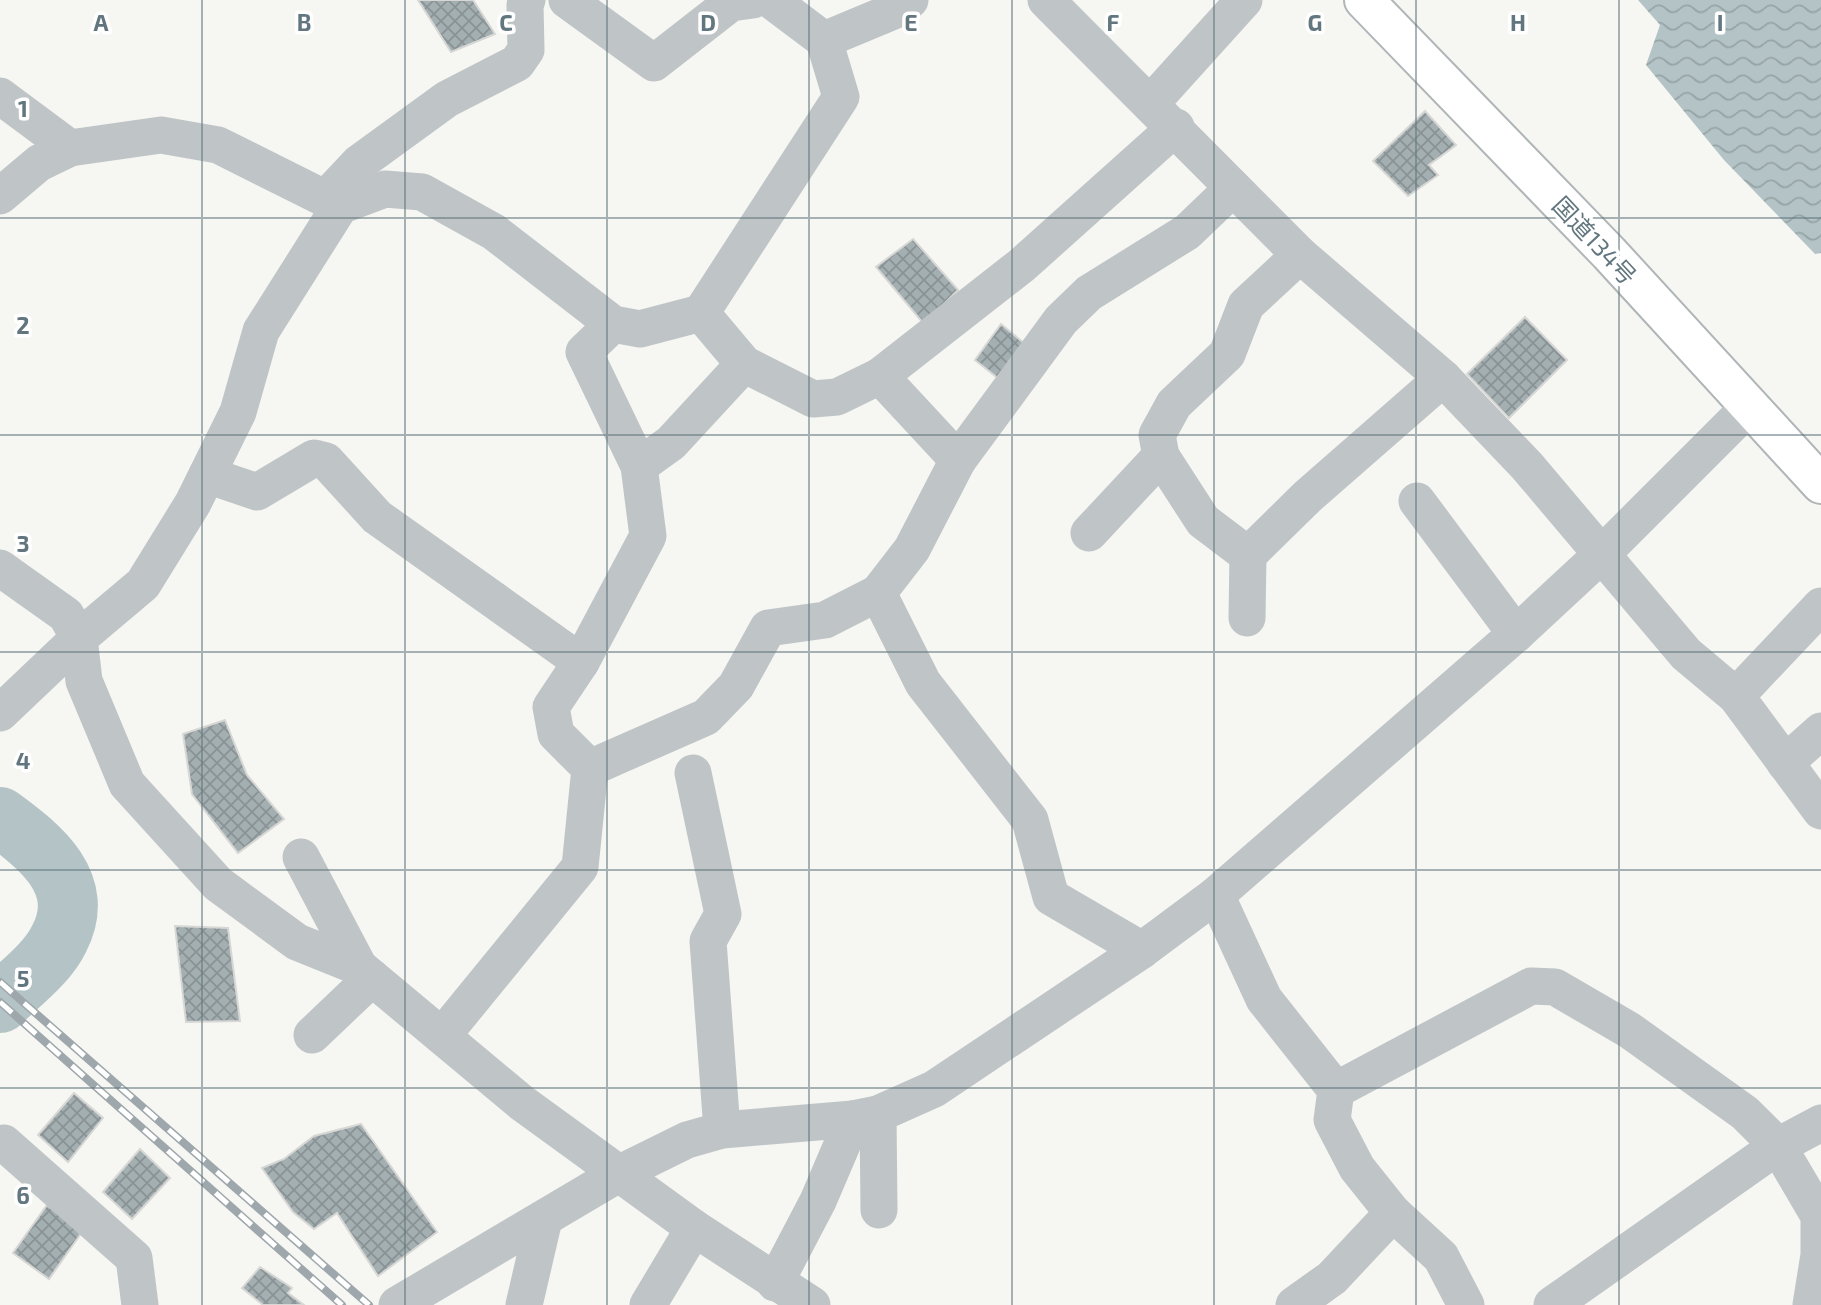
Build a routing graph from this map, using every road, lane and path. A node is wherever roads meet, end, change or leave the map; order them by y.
1 (527, 0) edge
2 (567, 0) edge
3 (753, 0) edge
4 (771, 0) edge
5 (910, 0) edge
6 (1046, 0) edge
7 (1244, 0) edge
8 (1364, 0) edge
9 (824, 40) junction
10 (0, 96) edge
11 (1163, 115) junction
12 (70, 148) junction
13 (1233, 188) junction
14 (4, 194) edge
15 (333, 202) junction
16 (1300, 255) junction
17 (701, 313) junction
18 (612, 324) junction
19 (744, 364) junction
20 (880, 376) junction
21 (1443, 378) junction
22 (1749, 406) junction
23 (1161, 456) junction
24 (958, 460) junction
25 (639, 466) junction
26 (207, 475) junction
27 (1821, 484) edge
28 (1418, 501) dead end
29 (1089, 533) dead end
30 (1248, 555) junction
31 (1600, 556) junction
32 (0, 568) edge
33 (878, 593) junction
34 (1821, 606) edge
35 (1247, 618) dead end
36 (1516, 634) junction
37 (79, 638) junction
38 (581, 662) junction
39 (1736, 696) junction
40 (0, 713) edge
41 (1821, 731) edge
42 (1785, 763) junction
43 (590, 768) junction
44 (693, 773) dead end
45 (1821, 811) edge
46 (301, 856) dead end
47 (1216, 895) junction
48 (1142, 950) junction
49 (365, 973) junction
50 (312, 1035) dead end
51 (442, 1036) junction
52 (1336, 1090) junction
53 (866, 1116) junction
54 (1821, 1123) edge
55 (722, 1130) junction
56 (4, 1143) dead end
57 (1778, 1146) junction
58 (620, 1174) junction
59 (879, 1209) dead end
60 (1393, 1213) junction
61 (544, 1219) junction
62 (694, 1228) junction
63 (775, 1283) junction
64 (140, 1305) edge
65 (397, 1305) edge
66 (524, 1305) edge
67 (648, 1305) edge
68 (812, 1305) edge
69 (1294, 1305) edge
70 (1466, 1305) edge
71 (1552, 1305) edge
72 (1811, 1305) edge

1 - 15 street
2 - 3 street
4 - 9 street
5 - 9 street
6 - 11 street
7 - 11 street
8 - 22 highway, 国道134号
9 - 17 street
10 - 12 street
11 - 13 street
11 - 20 street
12 - 14 street
12 - 15 street
13 - 16 street
13 - 24 street
15 - 18 street
15 - 26 street
16 - 21 street
16 - 23 street
17 - 18 street
17 - 19 street
18 - 25 street
19 - 20 street
19 - 25 street
20 - 24 street
21 - 30 street
21 - 31 street
22 - 27 highway, 国道134号
22 - 31 street
23 - 29 street
23 - 30 street
24 - 33 street
25 - 38 street
26 - 37 street
26 - 38 street
28 - 36 street
30 - 35 street
31 - 36 street
31 - 39 street
32 - 37 street
33 - 43 street
33 - 48 street
34 - 39 street
36 - 47 street
37 - 40 street
37 - 49 street
38 - 43 street
39 - 42 street
41 - 42 street
42 - 45 street
43 - 51 street
44 - 55 street
46 - 49 street
47 - 48 street
47 - 52 street
48 - 53 street
49 - 50 street
49 - 51 street
51 - 58 street
52 - 57 street
52 - 60 street
53 - 55 street
53 - 59 street
53 - 63 street
54 - 57 street
55 - 58 street
56 - 64 street
57 - 71 street
57 - 72 street
58 - 61 street
58 - 62 street
60 - 69 street
60 - 70 street
61 - 65 street
61 - 66 street
62 - 63 street
62 - 67 street
63 - 68 street

